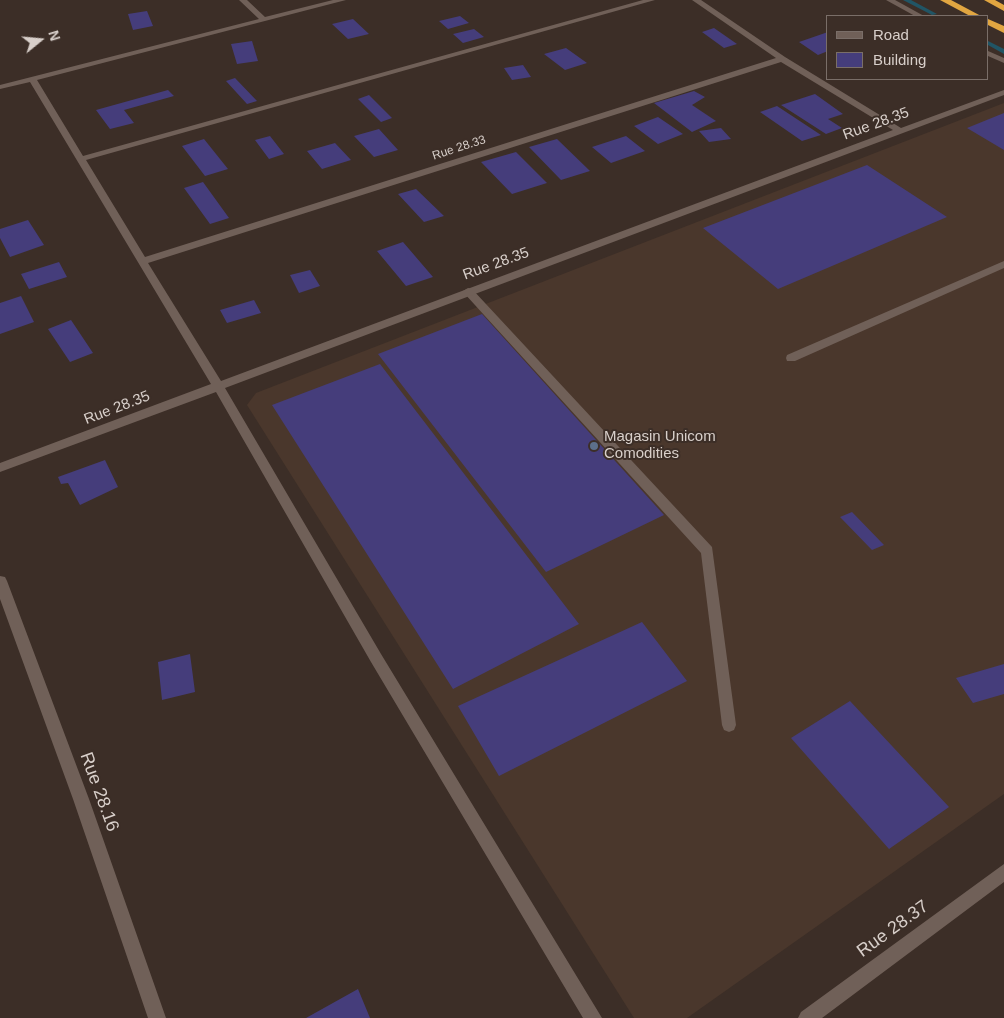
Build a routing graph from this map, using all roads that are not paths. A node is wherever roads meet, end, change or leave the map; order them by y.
1 (243, 0) edge
2 (342, 0) edge
3 (652, 0) edge
4 (696, 0) edge
5 (890, 0) edge
6 (944, 0) edge
7 (988, 0) edge
8 (1004, 8) edge
9 (918, 15) edge
10 (975, 15) edge
11 (264, 20) junction
12 (989, 22) edge
13 (1004, 30) edge
14 (989, 54) edge
15 (782, 59) junction
16 (1004, 61) edge
17 (32, 79) junction
18 (0, 87) edge
19 (1004, 92) edge
20 (900, 131) junction
21 (81, 159) junction
22 (143, 261) junction
23 (1004, 264) edge
24 (468, 291) junction
25 (791, 358) dead end
26 (218, 386) junction
27 (0, 468) edge
28 (0, 581) edge
29 (729, 725) dead end
30 (1004, 872) edge
31 (157, 1018) edge
32 (592, 1018) edge
33 (806, 1018) edge

1 - 11 street
2 - 11 street
3 - 21 street
4 - 15 street
5 - 9 street
6 - 10 highway
7 - 8 highway
11 - 17 street
12 - 13 highway
14 - 16 street
15 - 20 street
15 - 22 street, Rue 28.33
17 - 18 street
17 - 21 street
19 - 20 street, Rue 28.35
20 - 24 street, Rue 28.35
21 - 22 street
22 - 26 street
23 - 25 street
24 - 26 street, Rue 28.35
24 - 29 street
26 - 27 street, Rue 28.35
26 - 32 street
28 - 31 street, Rue 28.16
30 - 33 street, Rue 28.37

